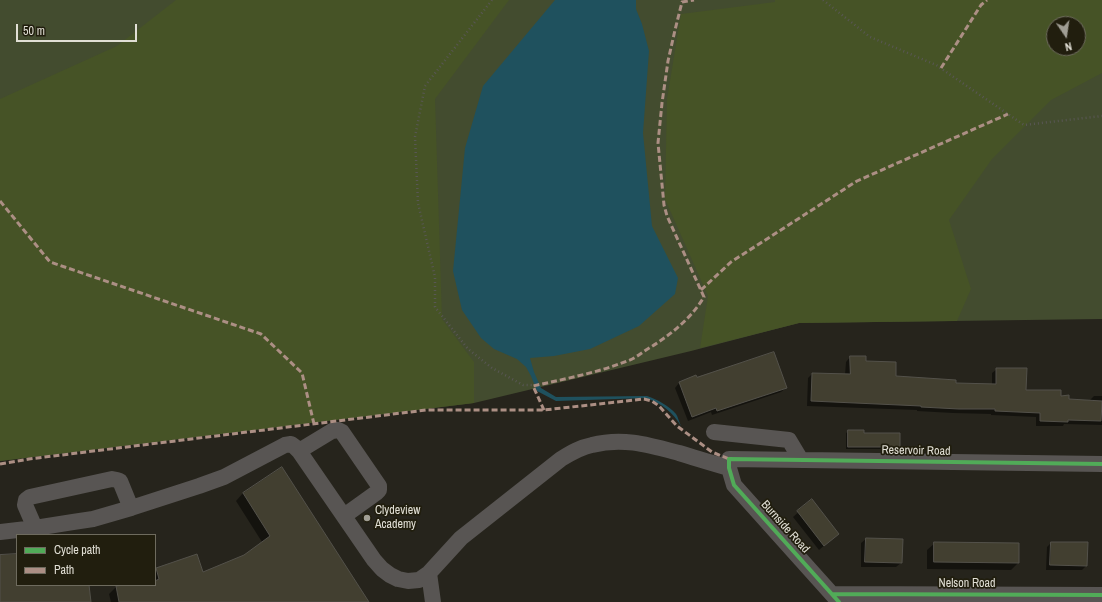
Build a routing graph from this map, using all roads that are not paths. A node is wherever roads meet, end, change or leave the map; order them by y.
1 (714, 432) dead end
2 (299, 451) junction
3 (801, 460) junction
4 (729, 463) junction
5 (1102, 464) edge
6 (131, 508) junction
7 (344, 516) junction
8 (35, 528) junction
9 (0, 532) edge
10 (429, 573) junction
11 (1102, 595) edge
12 (836, 598) edge
13 (432, 602) edge

1 - 3 street
2 - 6 street
2 - 7 street
2 - 7 street
3 - 4 street, Reservoir Road
3 - 5 street, Reservoir Road
4 - 10 street, Reservoir Road
4 - 12 street, Burnside Road
6 - 8 street
6 - 8 street
7 - 10 street
8 - 9 street
10 - 13 street
11 - 12 street, Nelson Road

